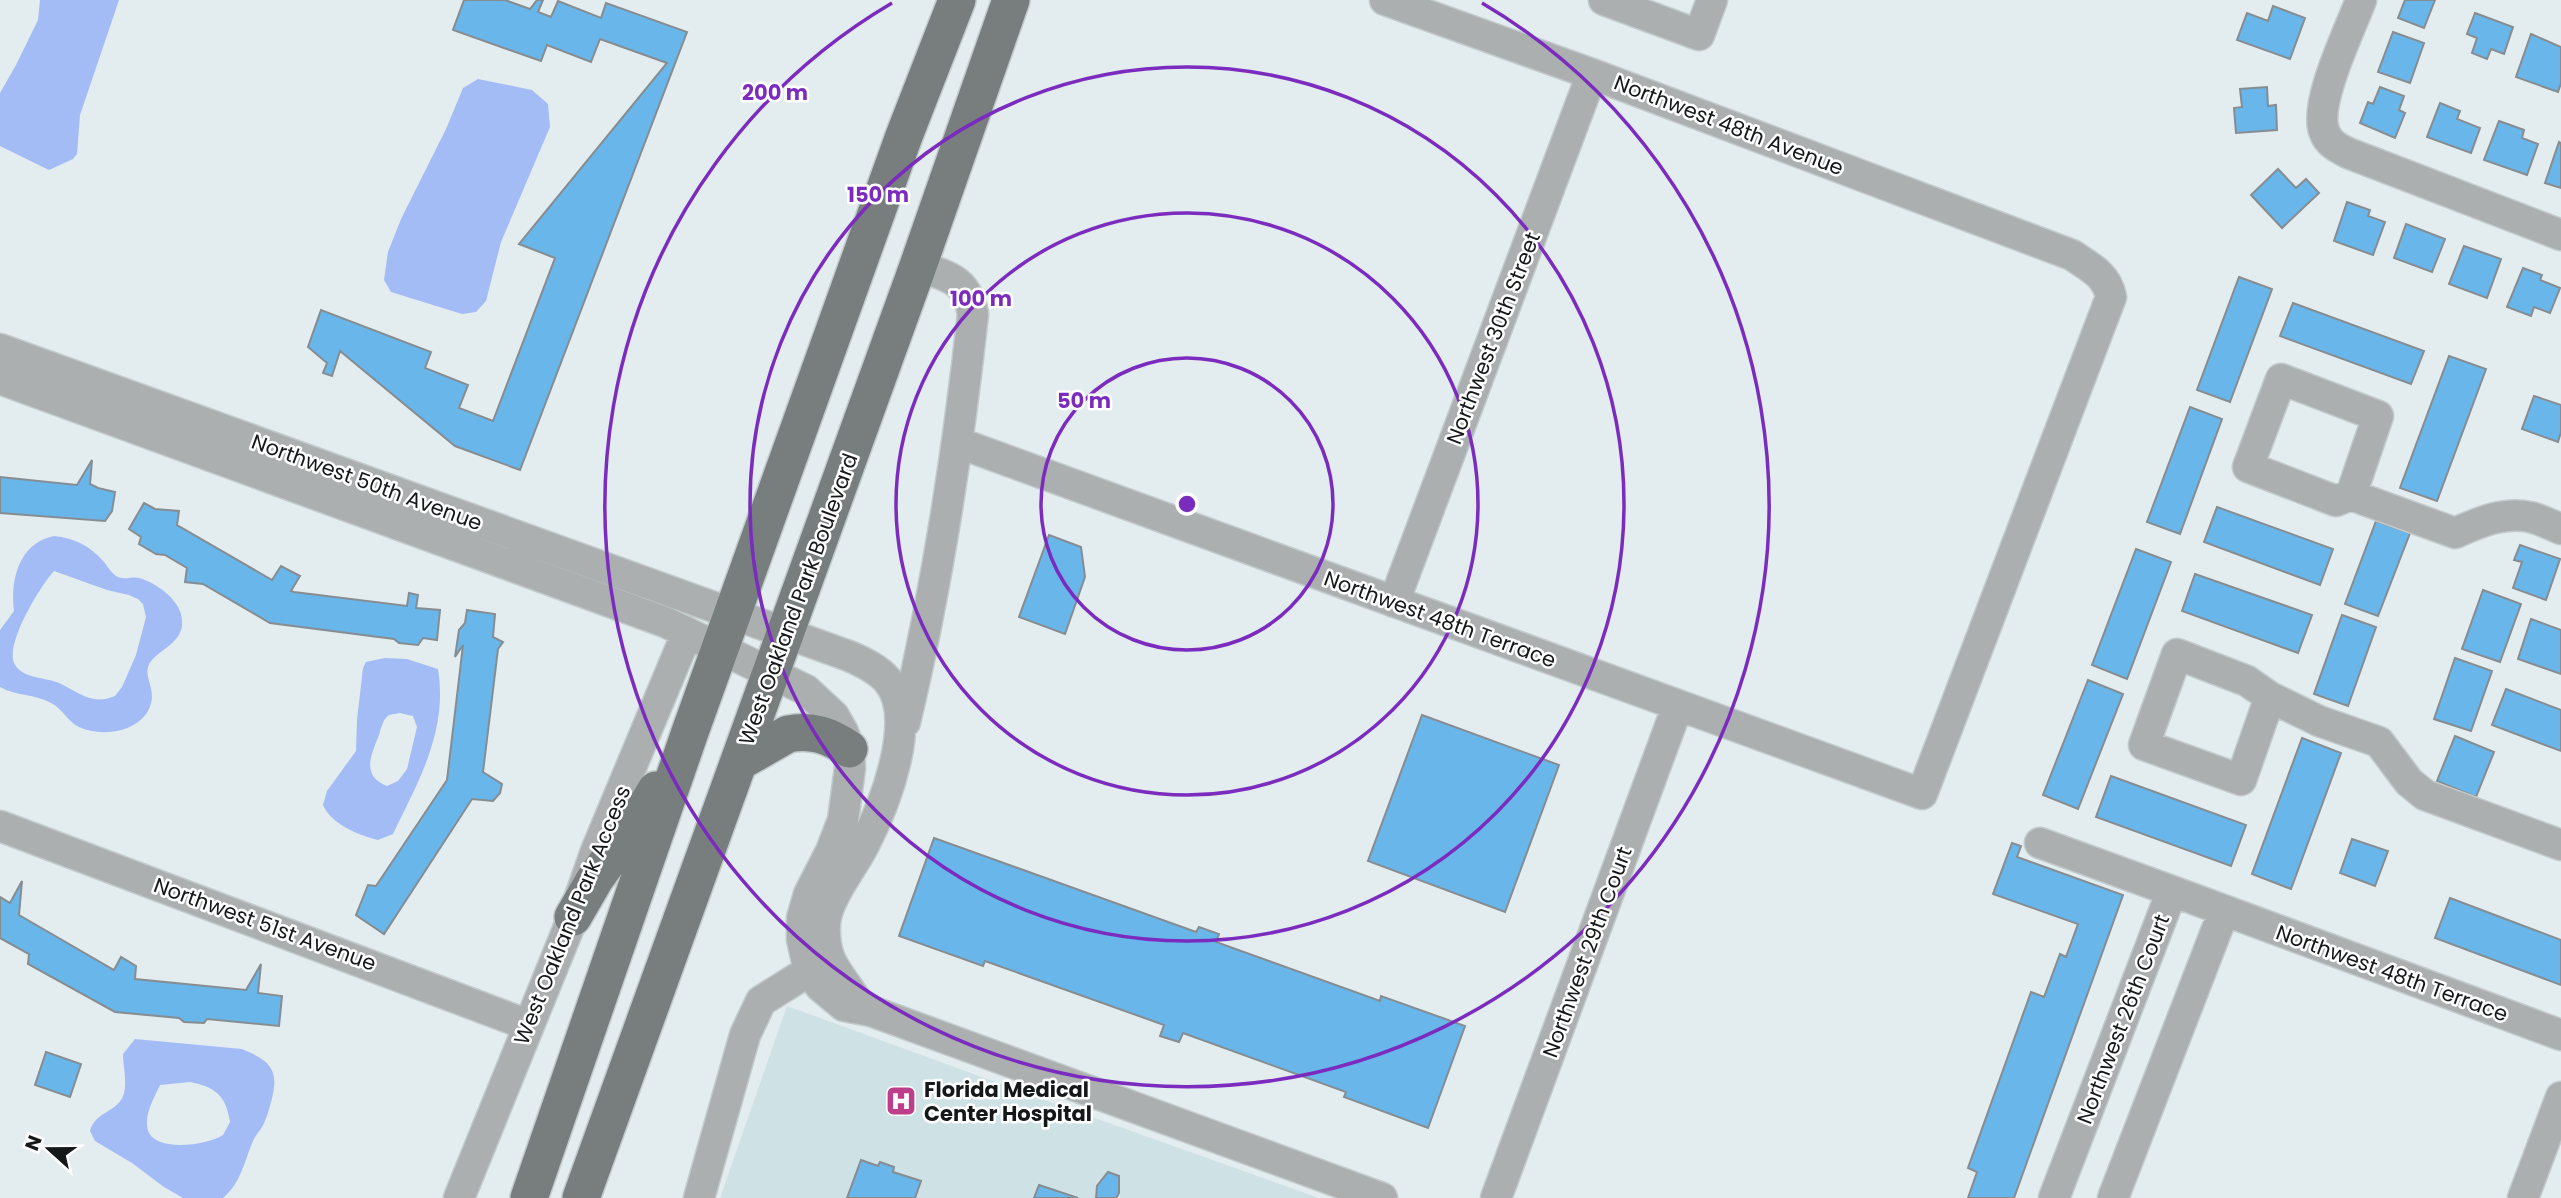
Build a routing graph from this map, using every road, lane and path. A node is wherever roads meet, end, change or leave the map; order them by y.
1 (957, 0) edge
2 (1012, 0) edge
3 (1385, 0) edge
4 (1604, 0) edge
5 (1712, 0) edge
6 (2361, 0) edge
7 (1592, 74) junction
8 (2561, 235) edge
9 (918, 266) junction
10 (0, 349) edge
11 (0, 379) edge
12 (160, 422) junction
13 (959, 443) junction
14 (322, 481) junction
15 (2351, 495) junction
16 (2561, 529) edge
17 (1394, 602) junction
18 (733, 615) junction
19 (687, 633) junction
20 (785, 634) junction
21 (721, 649) junction
22 (771, 673) junction
23 (2270, 698) junction
24 (1678, 705) junction
25 (690, 732) junction
26 (900, 742) junction
27 (849, 749) junction
28 (738, 762) junction
29 (1922, 794) joint
30 (0, 826) edge
31 (2040, 843) dead end
32 (2561, 845) edge
33 (2172, 891) junction
34 (2224, 911) junction
35 (573, 917) junction
36 (809, 971) junction
37 (862, 1009) junction
38 (528, 1025) junction
39 (2561, 1035) edge
40 (2561, 1097) edge
41 (459, 1198) edge
42 (529, 1198) edge
43 (581, 1198) edge
44 (699, 1198) edge
45 (1382, 1198) edge
46 (1496, 1198) edge
47 (2054, 1198) edge
48 (2113, 1198) edge
49 (2523, 1198) edge

1 - 18 main road
2 - 9 main road, West Oakland Park Boulevard
3 - 7 street, Northwest 48th Avenue
4 - 5 street
6 - 8 street
7 - 17 street, Northwest 30th Street
7 - 29 street, Northwest 48th Avenue
9 - 13 street
9 - 20 main road, West Oakland Park Boulevard
10 - 12 street, Northwest 50th Avenue
11 - 12 street, Northwest 50th Avenue
12 - 14 street, Northwest 50th Avenue
13 - 17 street, Northwest 48th Terrace
13 - 26 street
14 - 18 street, Northwest 50th Avenue
14 - 19 street, Northwest 50th Avenue
15 - 15 street
15 - 16 street
17 - 24 street, Northwest 48th Terrace
18 - 20 street, Northwest 50th Avenue
18 - 21 main road
19 - 21 street, Northwest 50th Avenue
19 - 35 street, West Oakland Park Access
20 - 22 main road, West Oakland Park Boulevard
20 - 26 street, Northwest 50th Avenue
21 - 22 street, Northwest 50th Avenue
21 - 25 main road
22 - 27 street, Northwest 50th Avenue
22 - 28 main road, West Oakland Park Boulevard
23 - 23 street
23 - 32 street
24 - 29 street, Northwest 48th Terrace
24 - 46 street, Northwest 29th Court
25 - 35 main road
25 - 42 main road
26 - 37 street
27 - 28 main road
27 - 36 street
28 - 43 main road, West Oakland Park Boulevard
30 - 38 street, Northwest 51st Avenue
31 - 33 street
33 - 34 street, Northwest 26th Court
33 - 47 street, Northwest 26th Court
34 - 39 street, Northwest 48th Terrace
34 - 48 street
35 - 38 street, West Oakland Park Access
36 - 37 street
36 - 44 street
37 - 45 street
38 - 41 street, West Oakland Park Access
40 - 49 street

